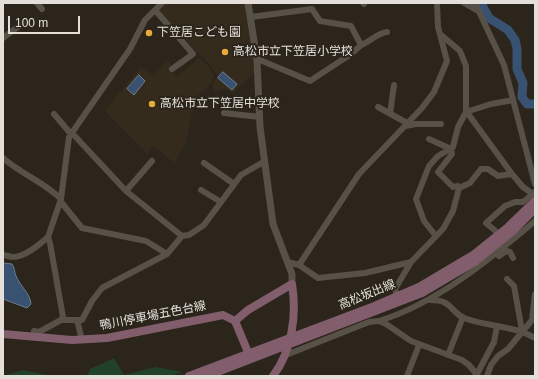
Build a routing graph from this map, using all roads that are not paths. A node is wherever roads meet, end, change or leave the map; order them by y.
1 (37, 3) edge
2 (162, 3) edge
3 (248, 3) edge
4 (437, 3) edge
5 (464, 3) edge
6 (475, 3) edge
7 (42, 8) dead end
8 (155, 10) junction
9 (478, 11) junction
10 (252, 17) junction
11 (23, 23) dead end
12 (387, 32) dead end
13 (440, 34) junction
14 (3, 38) edge
15 (361, 45) junction
16 (257, 60) junction
17 (172, 69) dead end
18 (394, 85) dead end
19 (514, 100) junction
20 (378, 107) dead end
21 (466, 112) junction
22 (224, 113) dead end
23 (54, 114) dead end
24 (390, 114) junction
25 (260, 117) junction
26 (441, 124) dead end
27 (406, 125) junction
28 (71, 134) junction
29 (429, 139) dead end
30 (451, 149) junction
31 (3, 158) edge
32 (152, 161) dead end
33 (265, 161) junction
34 (204, 163) dead end
35 (512, 174) junction
36 (234, 184) junction
37 (535, 184) edge
38 (459, 188) junction
39 (201, 190) dead end
40 (126, 191) junction
41 (534, 195) edge
42 (61, 200) junction
43 (220, 202) junction
44 (535, 209) edge
45 (535, 221) edge
46 (499, 234) junction
47 (182, 236) junction
48 (436, 236) junction
49 (48, 237) junction
50 (166, 254) junction
51 (3, 255) edge
52 (513, 258) dead end
53 (288, 262) junction
54 (411, 262) junction
55 (479, 262) junction
56 (299, 265) junction
57 (506, 279) dead end
58 (292, 284) junction
59 (535, 294) edge
60 (397, 296) junction
61 (430, 300) junction
62 (535, 303) edge
63 (463, 317) junction
64 (61, 320) junction
65 (77, 320) junction
66 (235, 321) junction
67 (379, 321) junction
68 (497, 326) junction
69 (522, 331) junction
70 (3, 334) edge
71 (34, 337) junction
72 (535, 338) edge
73 (82, 340) junction
74 (419, 345) junction
75 (286, 354) junction
76 (448, 355) junction
77 (250, 356) junction
78 (478, 375) edge
79 (189, 376) edge
80 (207, 376) edge
81 (273, 376) edge
82 (406, 376) edge
83 (487, 376) edge

1 - 7 street
2 - 8 street
3 - 10 street
4 - 13 street
5 - 9 street
6 - 9 street
8 - 17 street
8 - 28 street
9 - 19 street
10 - 15 street
10 - 16 street
11 - 14 street
12 - 15 street
13 - 21 street
13 - 27 street
15 - 16 street
16 - 25 street
18 - 24 street
19 - 21 street
19 - 37 street
20 - 24 street
21 - 30 street
21 - 35 street
22 - 25 street
23 - 28 street
24 - 27 street
25 - 33 street
26 - 27 street
27 - 56 street
28 - 40 street
28 - 42 street
29 - 30 street
30 - 38 street
30 - 48 street
31 - 42 street
32 - 40 street
33 - 36 street
33 - 53 street
34 - 36 street
35 - 38 street
35 - 41 street
36 - 43 street
38 - 48 street
39 - 43 street
40 - 47 street
41 - 46 main road, 高松坂出線
41 - 46 street
42 - 49 street
42 - 50 street
43 - 47 street
44 - 55 main road, 高松坂出線
45 - 55 street
46 - 60 main road, 高松坂出線
47 - 50 street
48 - 54 street
49 - 51 street
49 - 64 street
50 - 65 street
52 - 55 street
53 - 56 street
53 - 58 street
54 - 56 street
54 - 60 street
55 - 61 street
55 - 77 main road, 高松坂出線
57 - 69 street
58 - 66 main road
58 - 75 main road
59 - 62 street
60 - 77 main road, 高松坂出線
61 - 63 street
61 - 67 street
62 - 69 street
63 - 68 street
63 - 76 street
64 - 65 street
64 - 71 street
65 - 73 street
66 - 73 main road, 鴨川停車場五色台線
66 - 77 main road
67 - 74 street
67 - 75 street
68 - 69 street
68 - 78 street
69 - 72 street
69 - 83 street
70 - 71 main road, 鴨川停車場五色台線
71 - 73 main road, 鴨川停車場五色台線
74 - 76 street
74 - 82 street
75 - 81 main road
76 - 78 street
77 - 79 main road, 高松坂出線
77 - 80 main road, 高松坂出線

